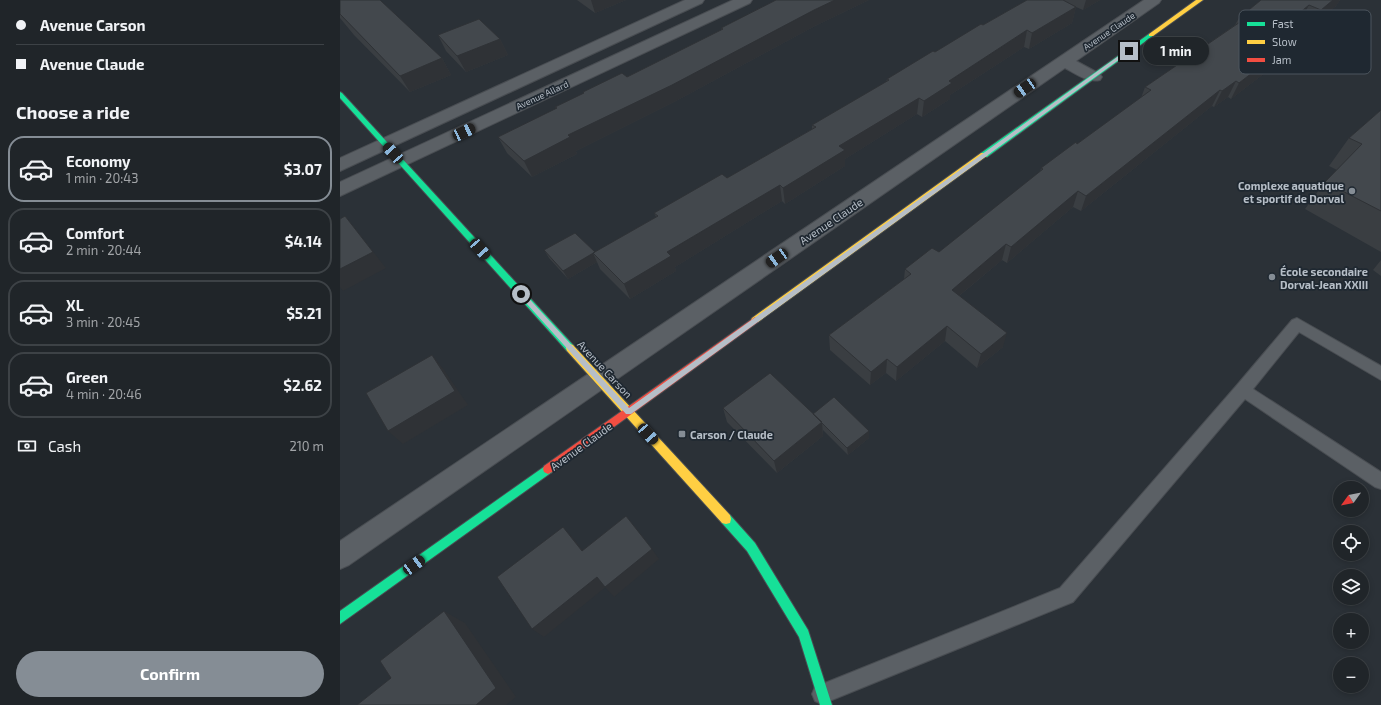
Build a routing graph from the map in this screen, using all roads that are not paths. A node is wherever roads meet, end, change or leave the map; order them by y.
1 (697, 0) edge
2 (745, 0) edge
3 (1154, 0) edge
4 (1200, 0) edge
5 (1064, 61) junction
6 (1094, 77) junction
7 (340, 94) edge
8 (385, 144) junction
9 (400, 162) junction
10 (340, 165) edge
11 (340, 190) edge
12 (1381, 374) edge
13 (599, 380) junction
14 (1243, 390) junction
15 (628, 412) junction
16 (1381, 481) edge
17 (340, 556) edge
18 (340, 618) edge
19 (824, 699) edge

1 - 8 street, Avenue Allard
2 - 9 street, Avenue Allard
3 - 5 street, Avenue Claude
4 - 6 street, Avenue Claude
5 - 6 street
5 - 13 street, Avenue Claude
6 - 15 street, Avenue Claude
7 - 8 street, Avenue Carson
8 - 9 street, Avenue Carson
8 - 10 street, Avenue Allard
9 - 11 street, Avenue Allard
9 - 13 street, Avenue Carson
12 - 14 lane
13 - 15 street, Avenue Carson
13 - 17 street, Avenue Claude
14 - 16 lane
14 - 19 lane
15 - 18 street, Avenue Claude
15 - 19 street, Avenue Carson

